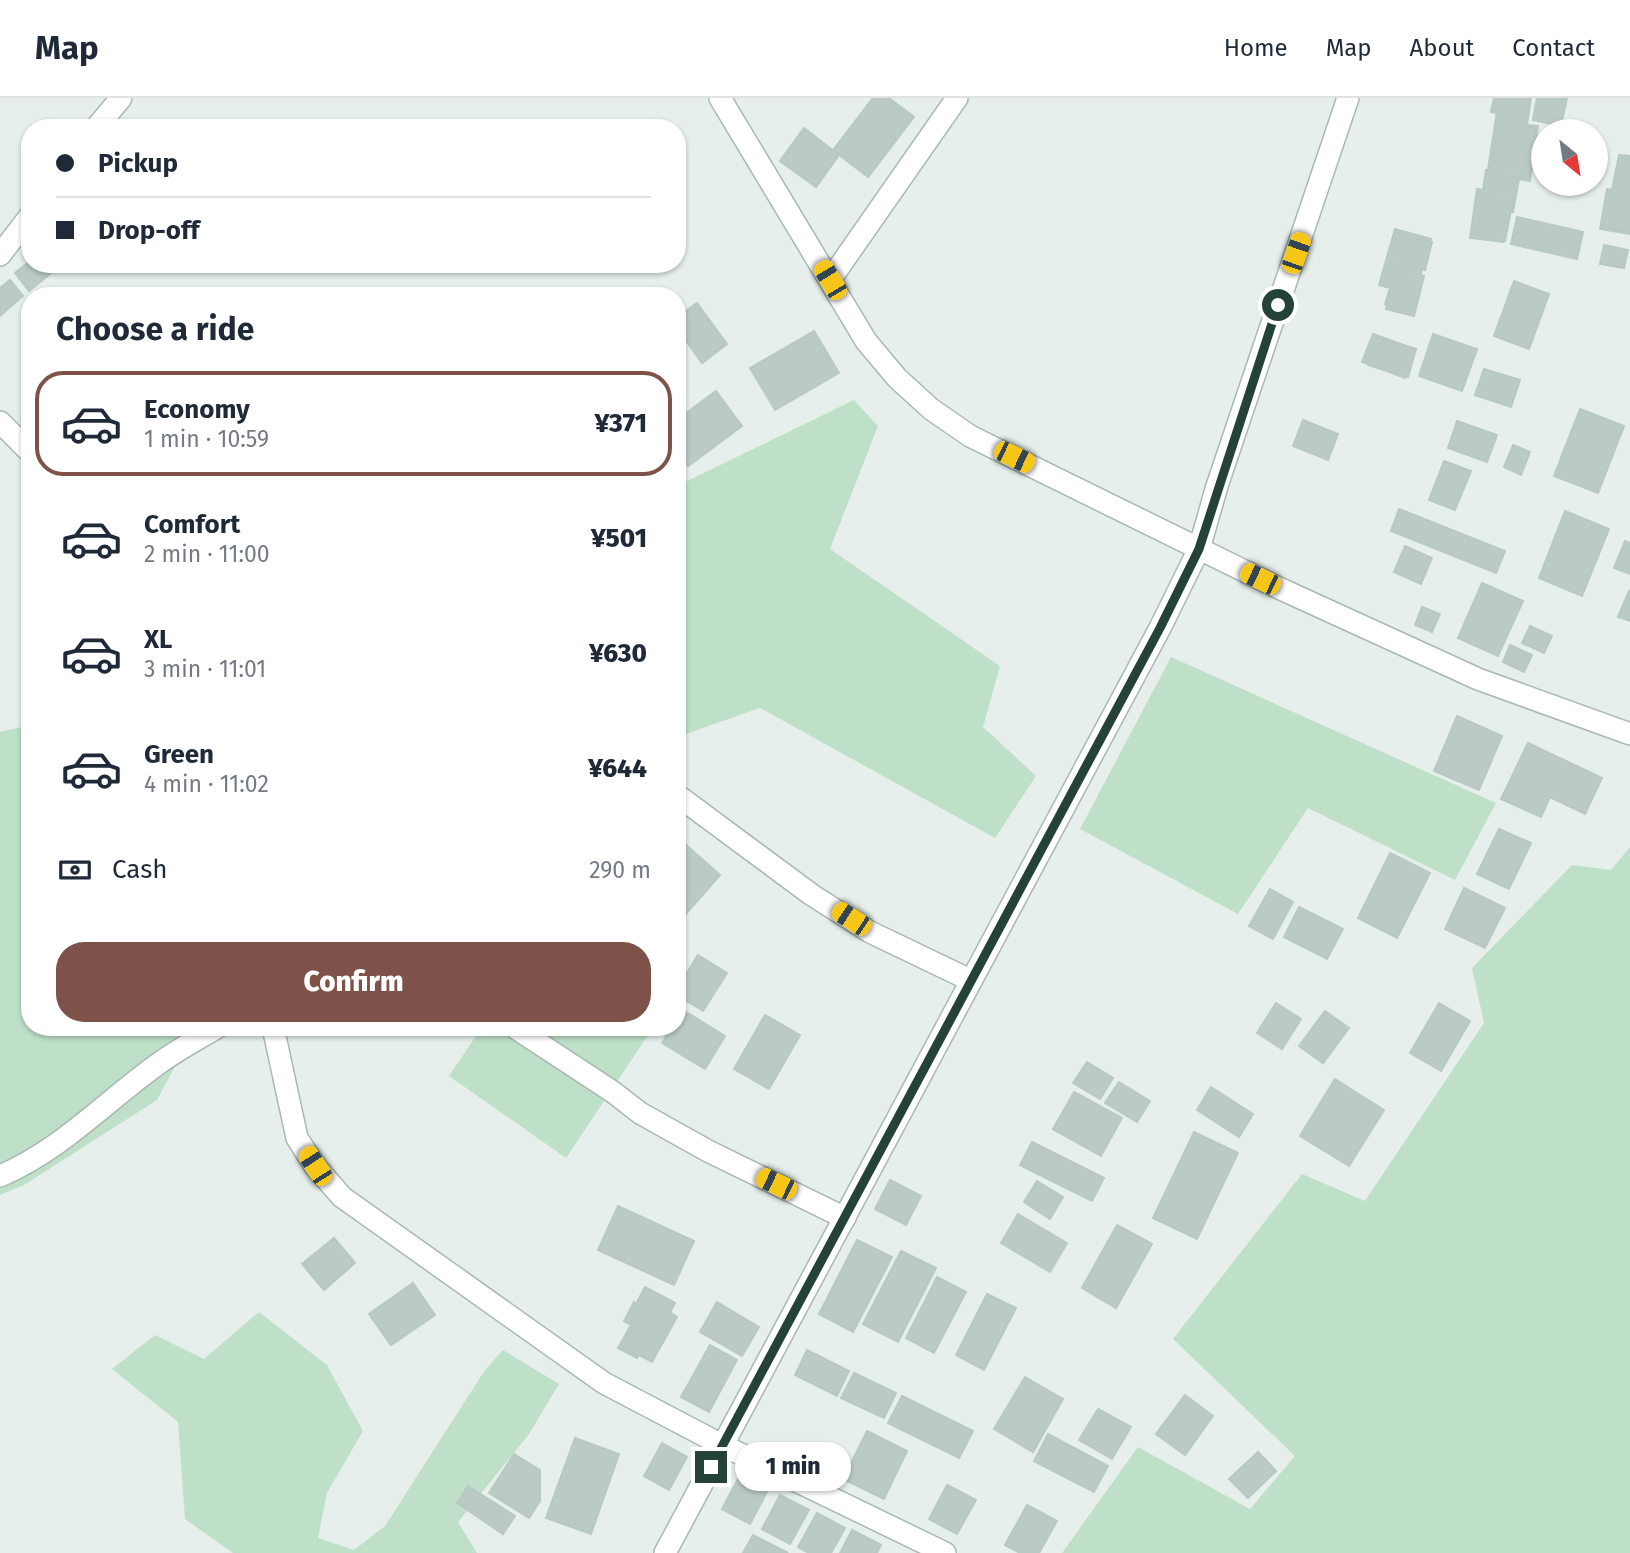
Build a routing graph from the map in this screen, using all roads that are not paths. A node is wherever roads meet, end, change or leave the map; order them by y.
1 (121, 98) edge
2 (720, 98) edge
3 (957, 98) edge
4 (1348, 98) edge
5 (104, 119) edge
6 (21, 228) edge
7 (0, 255) edge
8 (830, 280) junction
9 (0, 422) edge
10 (21, 443) edge
11 (1199, 549) junction
12 (1630, 734) edge
13 (686, 802) edge
14 (970, 980) junction
15 (203, 1036) edge
16 (276, 1036) edge
17 (528, 1036) edge
18 (0, 1176) edge
19 (845, 1218) junction
20 (722, 1445) junction
21 (664, 1553) edge
22 (945, 1553) edge

1 - 5 street
2 - 8 street
3 - 8 street
4 - 11 street
6 - 7 street
8 - 11 street
9 - 10 street
11 - 12 street
11 - 14 street
13 - 14 street
14 - 19 street
15 - 18 street
16 - 20 street
17 - 19 street
19 - 20 street
20 - 21 street
20 - 22 street

